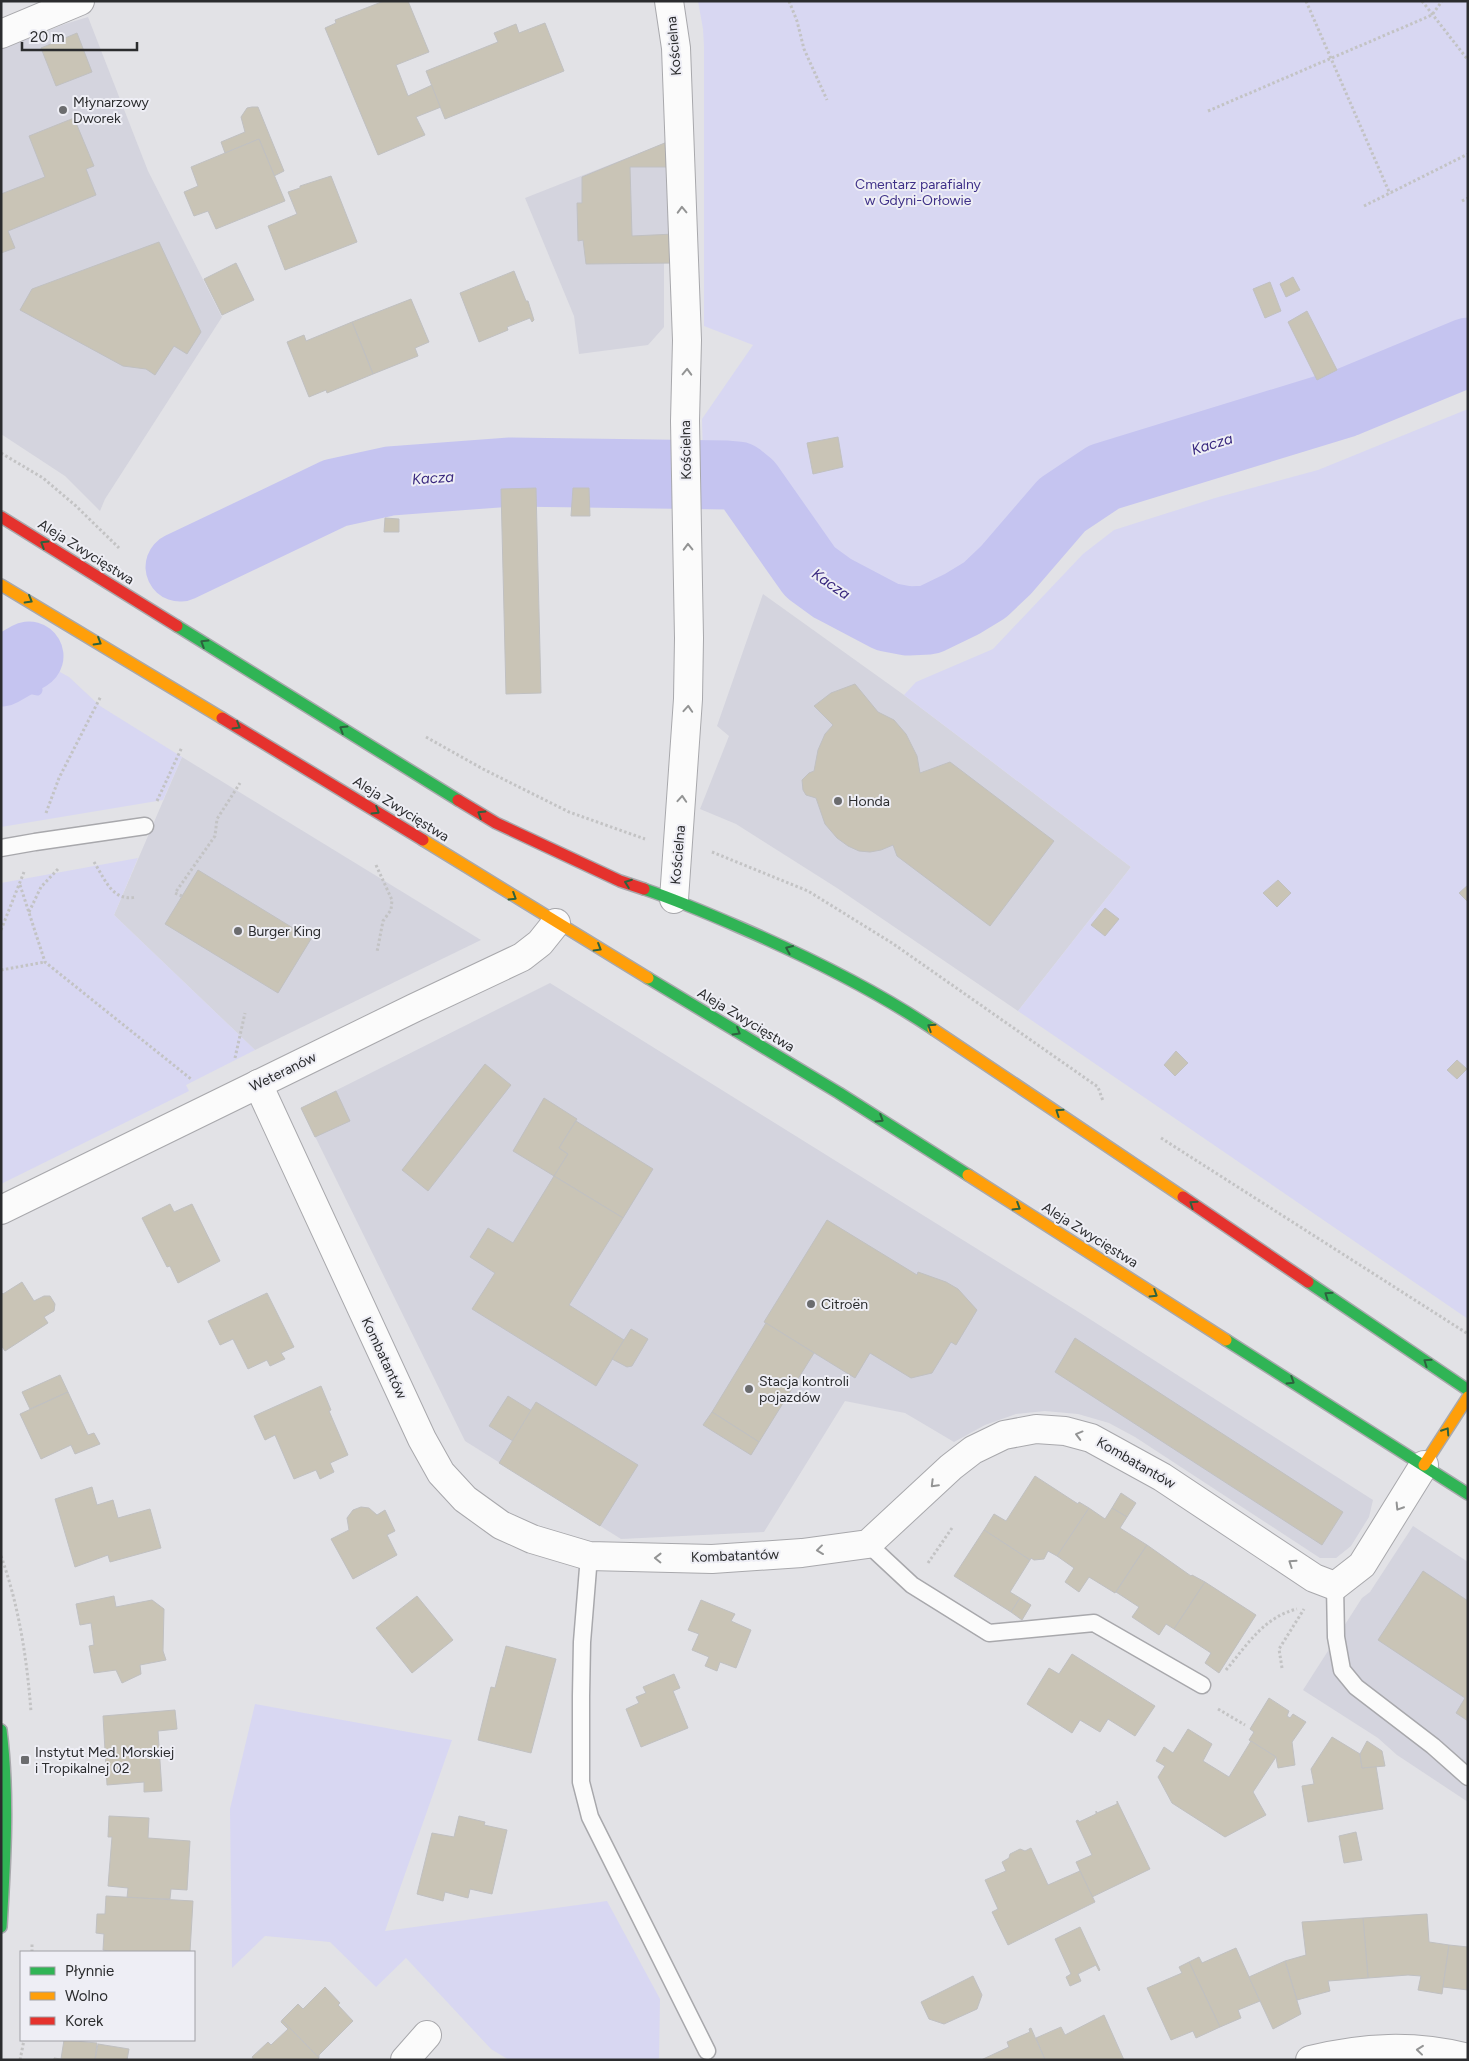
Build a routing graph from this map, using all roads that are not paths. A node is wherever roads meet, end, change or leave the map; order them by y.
1 (80, 1) edge
2 (669, 1) edge
3 (1, 34) edge
4 (1, 517) edge
5 (1, 585) edge
6 (145, 826) road end
7 (1, 848) edge
8 (674, 900) junction
9 (556, 923) junction
10 (258, 1084) junction
11 (1, 1210) edge
12 (1468, 1390) edge
13 (1468, 1397) edge
14 (1424, 1465) junction
15 (1468, 1494) edge
16 (868, 1544) junction
17 (589, 1556) junction
18 (1336, 1586) junction
19 (1202, 1685) road end
20 (1, 1730) edge
21 (1468, 1777) edge
22 (1, 1927) edge
23 (427, 2035) dead end
24 (708, 2051) dead end
25 (1468, 2058) edge
26 (405, 2060) edge
27 (1310, 2060) edge

1 - 3 street
8 -> 2 street, Kościelna
8 -> 4 main road, Aleja Zwycięstwa
5 -> 9 main road, Aleja Zwycięstwa
6 - 7 lane
12 -> 8 main road, Aleja Zwycięstwa
9 - 10 street, Weteranów
9 -> 14 main road, Aleja Zwycięstwa
10 - 11 street, Weteranów
10 - 17 street, Kombatantów
14 -> 13 main road
14 - 15 main road, Aleja Zwycięstwa
14 -> 18 street
16 -> 17 street, Kombatantów
18 -> 16 street, Kombatantów
16 - 19 lane
17 - 24 lane
18 - 21 lane
20 - 22 main road
23 - 26 street
25 -> 27 street

